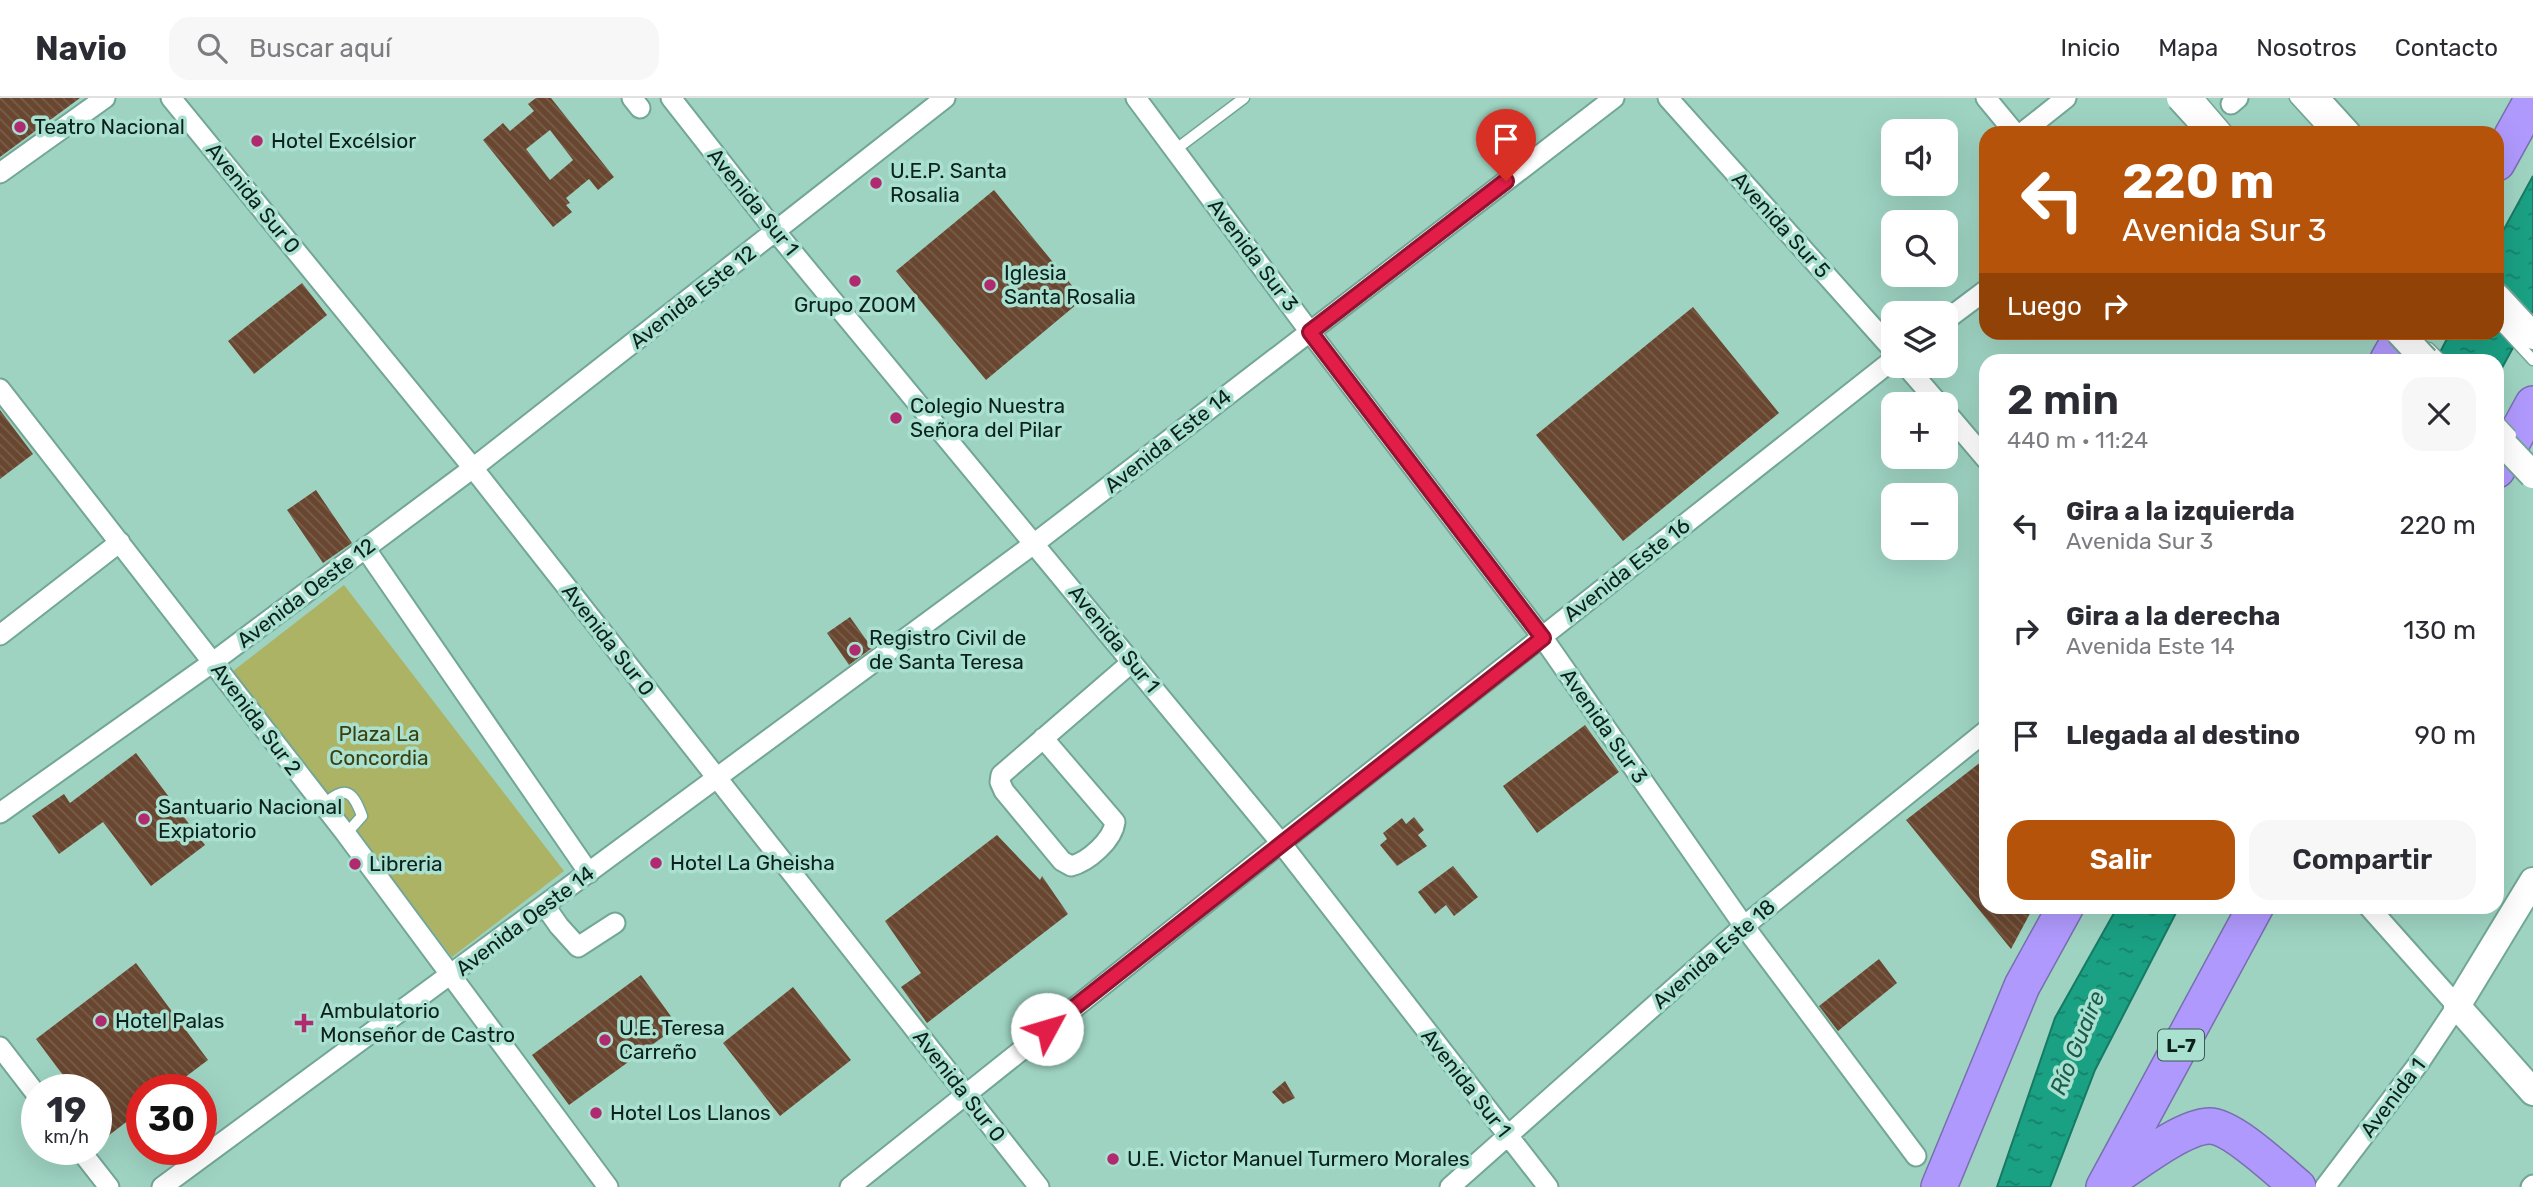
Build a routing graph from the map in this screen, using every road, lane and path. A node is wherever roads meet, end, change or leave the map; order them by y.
1 (105, 98) edge
2 (171, 98) edge
3 (671, 98) edge
4 (945, 98) edge
5 (1136, 98) edge
6 (1244, 98) edge
7 (1614, 98) edge
8 (1668, 98) edge
9 (1986, 98) edge
10 (2066, 98) edge
11 (2180, 98) edge
12 (2199, 98) edge
13 (2295, 98) edge
14 (2315, 98) edge
15 (2533, 98) edge
16 (2009, 126) edge
17 (2031, 126) edge
18 (2206, 126) edge
19 (2223, 126) edge
20 (2321, 126) edge
21 (2341, 126) edge
22 (1175, 150) junction
23 (2504, 150) edge
24 (0, 173) edge
25 (776, 232) junction
26 (1979, 295) edge
27 (2504, 305) edge
28 (1958, 311) edge
29 (2504, 329) edge
30 (1310, 332) junction
31 (1881, 336) edge
32 (2533, 336) edge
33 (2422, 340) edge
34 (2389, 348) edge
35 (2407, 354) edge
36 (2435, 354) edge
37 (2533, 360) edge
38 (1881, 369) edge
39 (1916, 378) edge
40 (0, 389) edge
41 (1929, 392) edge
42 (2533, 404) edge
43 (1958, 426) edge
44 (2504, 427) edge
45 (2504, 444) edge
46 (2524, 448) dead end
47 (1979, 451) edge
48 (2504, 457) edge
49 (473, 468) junction
50 (2533, 475) edge
51 (120, 542) junction
52 (1035, 543) junction
53 (365, 548) junction
54 (0, 635) edge
55 (1543, 638) junction
56 (213, 662) junction
57 (1132, 662) junction
58 (1979, 737) edge
59 (1044, 738) junction
60 (717, 777) junction
61 (323, 805) junction
62 (0, 813) edge
63 (346, 834) junction
64 (1281, 843) junction
65 (589, 873) junction
66 (2533, 881) edge
67 (545, 906) junction
68 (2062, 914) edge
69 (2252, 914) edge
70 (2375, 914) edge
71 (615, 923) dead end
72 (1744, 926) junction
73 (452, 975) junction
74 (2457, 1006) junction
75 (0, 1047) edge
76 (21, 1074) edge
77 (2533, 1092) edge
78 (965, 1094) junction
79 (1507, 1136) junction
80 (1916, 1156) dead end
81 (91, 1165) edge
82 (2105, 1185) edge
83 (108, 1187) edge
84 (162, 1187) edge
85 (608, 1187) edge
86 (850, 1187) edge
87 (1039, 1187) edge
88 (1450, 1187) edge
89 (1549, 1187) edge
90 (1939, 1187) edge
91 (2298, 1187) edge
92 (2325, 1187) edge

1 - 24 street
2 - 49 street, Avenida Sur 0
3 - 25 street, Avenida Sur 1
4 - 25 street, Avenida Este 12
5 - 22 street, Avenida Sur 3
6 - 22 lane
7 - 30 street, Avenida Este 14
8 - 31 street, Avenida Sur 5
9 - 16 street
10 - 17 street
11 - 18 main road, bridge
12 - 19 lane, bridge
13 - 20 lane
14 - 21 main road
15 - 23 highway
22 - 30 street, Avenida Sur 3
25 - 49 street, Avenida Este 12
25 - 52 street, Avenida Sur 1
26 - 28 street
27 - 32 main road
29 - 37 lane
30 - 52 street, Avenida Este 14
30 - 55 street, Avenida Sur 3
33 - 36 lane
34 - 35 main road, bridge
38 - 55 street, Avenida Este 16
39 - 41 street
40 - 51 street, Avenida Sur 2
42 - 48 highway
43 - 47 street
44 - 46 lane, bridge
45 - 50 main road, bridge
49 - 53 street, Avenida Oeste 12
49 - 60 street, Avenida Sur 0
51 - 54 street
51 - 56 street, Avenida Sur 2
52 - 57 street, Avenida Sur 1
52 - 60 street, Avenida Este 14
53 - 56 street, Avenida Oeste 12
53 - 65 street
55 - 64 street, Avenida Este 16
55 - 72 street, Avenida Sur 3
56 - 61 street, Avenida Sur 2
56 - 62 street, Avenida Oeste 12
57 - 59 street
57 - 64 street, Avenida Sur 1
58 - 72 street, Avenida Este 18
59 - 59 street
60 - 65 street, Avenida Oeste 14
60 - 78 street, Avenida Sur 0
61 - 63 street, Avenida Sur 2
61 - 63 lane
63 - 73 street, Avenida Sur 2
64 - 78 street, Avenida Este 16
64 - 79 street, Avenida Sur 1
65 - 67 street, Avenida Oeste 14
66 - 74 main road
67 - 71 street
67 - 73 street, Avenida Oeste 14
68 - 90 highway
69 - 82 highway, L-7
70 - 74 street
72 - 79 street, Avenida Este 18
72 - 80 street, Avenida Sur 3
73 - 84 street, Avenida Oeste 14
73 - 85 street, Avenida Sur 2
74 - 77 main road
74 - 92 street, Avenida 1
75 - 76 street
78 - 86 street, Avenida Este 16
78 - 87 street, Avenida Sur 0
79 - 88 street, Avenida Este 18
79 - 89 street, Avenida Sur 1
81 - 83 street
82 - 91 highway

